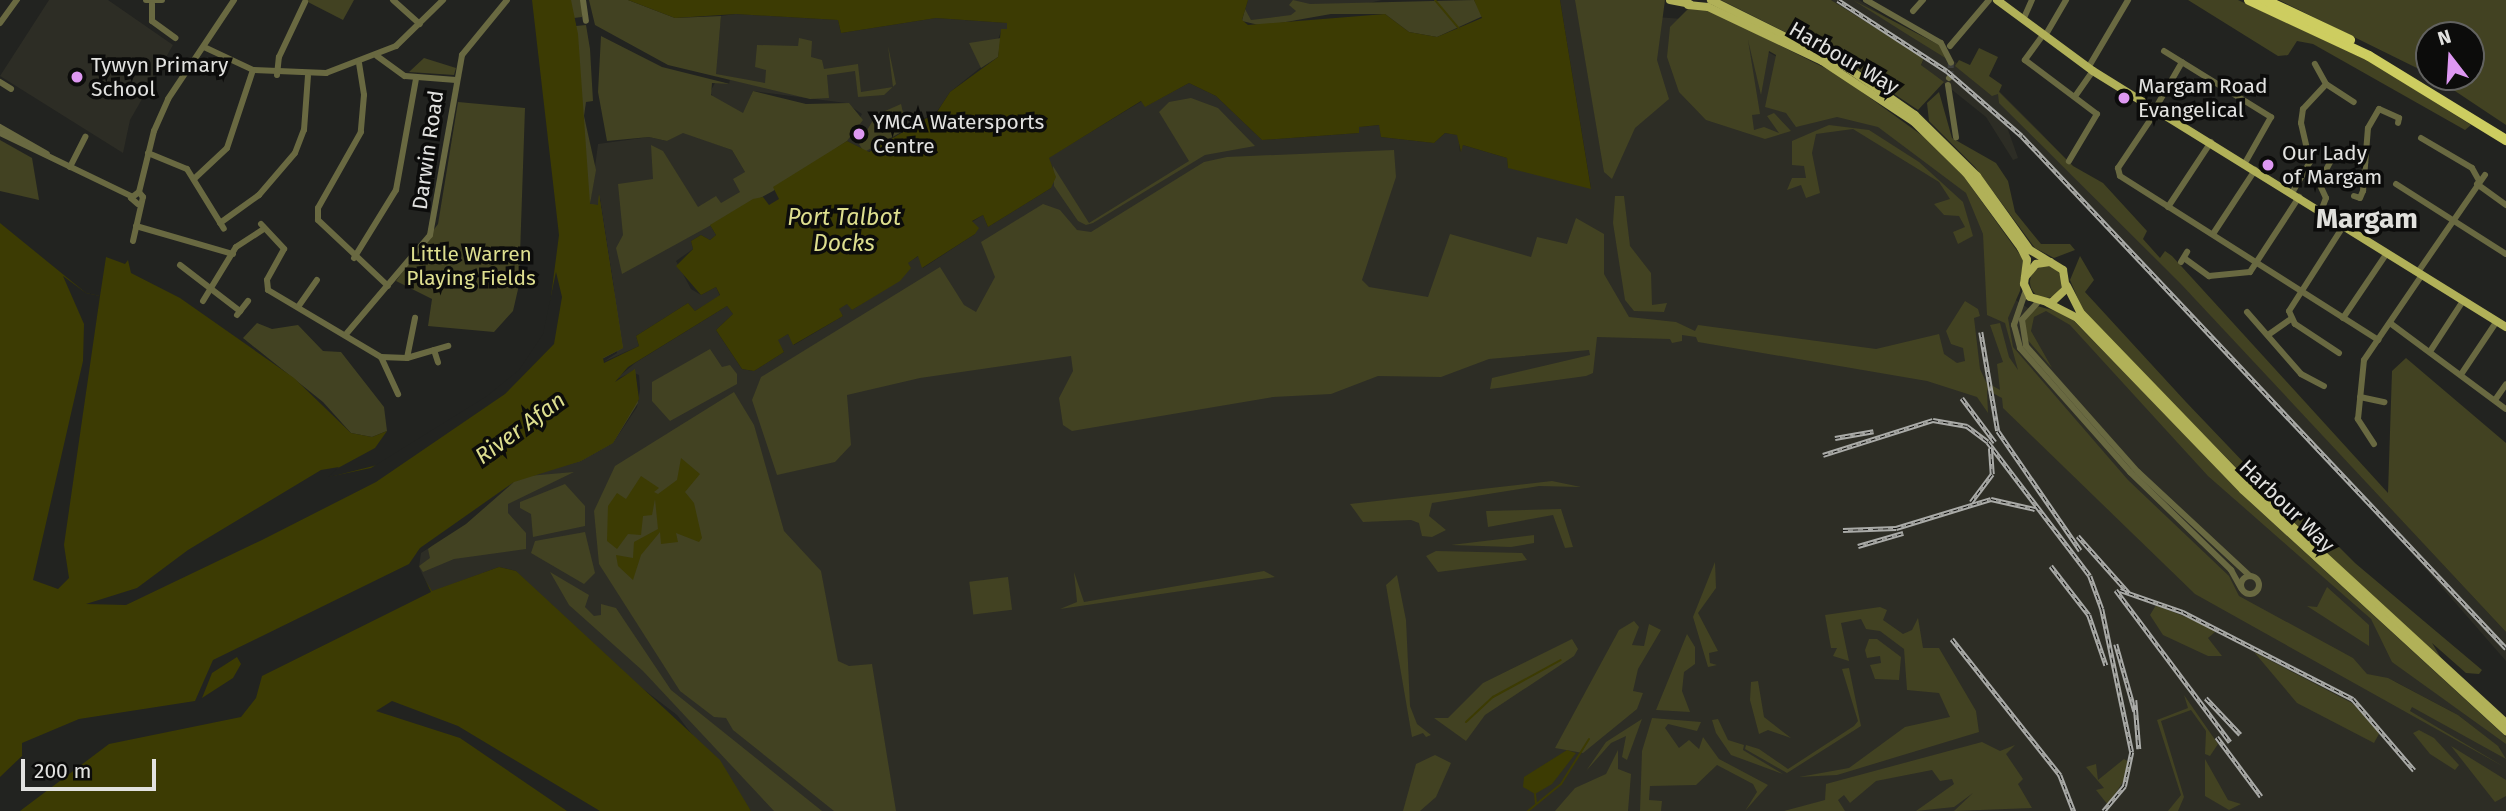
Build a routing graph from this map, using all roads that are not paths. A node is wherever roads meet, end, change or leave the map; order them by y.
1 (17, 0) edge
2 (234, 0) edge
3 (393, 0) edge
4 (443, 0) edge
5 (507, 0) edge
6 (583, 0) edge
7 (1670, 0) edge
8 (1711, 0) edge
9 (1866, 0) edge
10 (1923, 0) edge
11 (1989, 0) edge
12 (1997, 0) edge
13 (2032, 0) edge
14 (2066, 0) edge
15 (2127, 0) edge
16 (2249, 0) edge
17 (2265, 0) edge
18 (155, 2) edge
19 (305, 2) dead end
20 (1691, 3) edge
21 (1913, 11) dead end
22 (2023, 20) junction
23 (586, 21) dead end
24 (0, 23) edge
25 (420, 24) junction
26 (2044, 35) junction
27 (176, 38) dead end
28 (204, 47) junction
29 (1948, 47) junction
30 (2164, 51) dead end
31 (377, 56) junction
32 (1951, 62) tunnel mouth
33 (2182, 62) junction
34 (359, 63) junction
35 (2315, 64) dead end
36 (2091, 69) junction
37 (253, 70) junction
38 (277, 75) junction
39 (308, 76) junction
40 (416, 79) junction
41 (456, 80) junction
42 (1949, 80) tunnel mouth
43 (0, 82) edge
44 (2326, 84) junction
45 (11, 89) dead end
46 (2076, 95) junction
47 (2354, 102) dead end
48 (2156, 109) junction
49 (2478, 118) junction
50 (2398, 123) dead end
51 (0, 130) edge
52 (2506, 132) edge
53 (85, 137) dead end
54 (1956, 137) dead end
55 (2421, 138) dead end
56 (2506, 140) edge
57 (2211, 142) junction
58 (148, 152) junction
59 (2069, 161) dead end
60 (2245, 163) junction
61 (2365, 163) junction
62 (70, 167) junction
63 (2255, 170) junction
64 (2480, 179) junction
65 (194, 180) junction
66 (2396, 184) dead end
67 (139, 192) junction
68 (2295, 195) junction
69 (131, 196) junction
70 (2354, 196) dead end
71 (138, 204) junction
72 (2506, 205) edge
73 (2168, 207) junction
74 (2321, 211) junction
75 (2451, 218) junction
76 (2344, 225) junction
77 (135, 230) junction
78 (126, 232) dead end
79 (2213, 234) junction
80 (133, 241) dead end
81 (2387, 253) junction
82 (233, 254) junction
83 (2506, 254) edge
84 (2184, 257) dead end
85 (354, 258) junction
86 (2050, 262) junction
87 (2256, 262) junction
88 (185, 265) dead end
89 (2420, 274) junction
90 (2025, 277) junction
91 (2067, 285) junction
92 (388, 286) junction
93 (211, 289) junction
94 (2026, 289) junction
95 (322, 290) dead end
96 (2300, 290) junction
97 (202, 301) dead end
98 (248, 301) dead end
99 (2463, 301) junction
100 (2038, 302) junction
101 (2048, 303) junction
102 (298, 307) junction
103 (2248, 316) dead end
104 (2343, 318) junction
105 (2291, 319) junction
106 (2497, 321) junction
107 (411, 322) dead end
108 (2390, 323) junction
109 (2506, 327) edge
110 (347, 333) junction
111 (2268, 335) junction
112 (2378, 341) junction
113 (448, 346) dead end
114 (433, 350) junction
115 (2431, 350) junction
116 (2340, 353) dead end
117 (381, 357) junction
118 (407, 358) junction
119 (438, 362) dead end
120 (2462, 373) junction
121 (2506, 384) edge
122 (2319, 387) dead end
123 (398, 390) dead end
124 (2360, 397) junction
125 (2496, 400) junction
126 (2380, 403) dead end
127 (2506, 409) edge
128 (2370, 443) dead end
129 (2250, 576) junction
130 (2241, 588) junction
131 (2506, 723) edge
132 (2506, 731) edge

1 - 24 street
2 - 28 street
3 - 25 street
4 - 25 street
5 - 41 street, Darwin Road
6 - 23 street
7 - 20 main road, Harbour Way
8 - 86 main road, Harbour Way
9 - 29 street
10 - 21 street
11 - 29 street
12 - 22 main road
13 - 22 street
14 - 26 street
15 - 36 street
16 - 49 highway
17 - 49 highway
18 - 27 street
19 - 38 street
20 - 90 main road, Harbour Way
22 - 26 main road
25 - 31 street
26 - 36 main road
26 - 46 street
28 - 37 street
28 - 58 street
29 - 32 street
30 - 33 street
31 - 34 street
31 - 40 street
33 - 48 street
33 - 60 street
34 - 39 street
34 - 85 street
35 - 44 street
36 - 46 street
36 - 48 main road
37 - 38 street
37 - 65 street
38 - 39 street
39 - 65 street
40 - 41 street
40 - 85 street
41 - 92 street, Darwin Road
42 - 54 street
43 - 45 street
44 - 47 street
44 - 68 street
46 - 59 street
48 - 57 main road
48 - 73 street
49 - 52 highway
49 - 56 highway
50 - 61 street
51 - 62 street
53 - 62 street
55 - 64 street
57 - 60 main road
57 - 73 street
58 - 65 street
58 - 67 street
60 - 63 main road
61 - 70 street
61 - 74 street
62 - 69 street
63 - 68 main road
63 - 79 street
64 - 72 street
64 - 75 street
66 - 75 street
67 - 69 street
67 - 71 street
68 - 74 main road
68 - 87 street
69 - 71 street
71 - 77 street
73 - 79 street
74 - 76 main road
75 - 83 street
75 - 89 street
76 - 81 main road
76 - 96 street
77 - 78 street
77 - 80 street
77 - 82 street
79 - 87 street
81 - 89 main road
81 - 104 street
82 - 93 street
82 - 102 street
84 - 87 street
85 - 92 street
86 - 90 main road
86 - 91 main road
87 - 96 street
88 - 93 street
89 - 99 main road
89 - 108 street
90 - 94 main road
91 - 101 main road
91 - 131 main road, Harbour Way
92 - 110 street, Darwin Road
93 - 97 street
93 - 98 street
94 - 100 main road
94 - 130 street
95 - 102 street
96 - 104 street
96 - 105 street
99 - 106 main road
99 - 115 street
100 - 101 main road
100 - 129 street
101 - 132 main road, Harbour Way
102 - 110 street
103 - 111 street
104 - 112 street
105 - 111 street
105 - 116 street
106 - 109 main road
106 - 120 street
107 - 118 street
108 - 112 street
108 - 115 street
110 - 117 street
111 - 122 street
112 - 124 street
113 - 114 street
114 - 118 street
114 - 119 street
115 - 120 street
117 - 118 street
117 - 123 street
120 - 125 street
121 - 125 street
124 - 126 street
124 - 128 street
125 - 127 street
129 - 130 street
129 - 130 street

